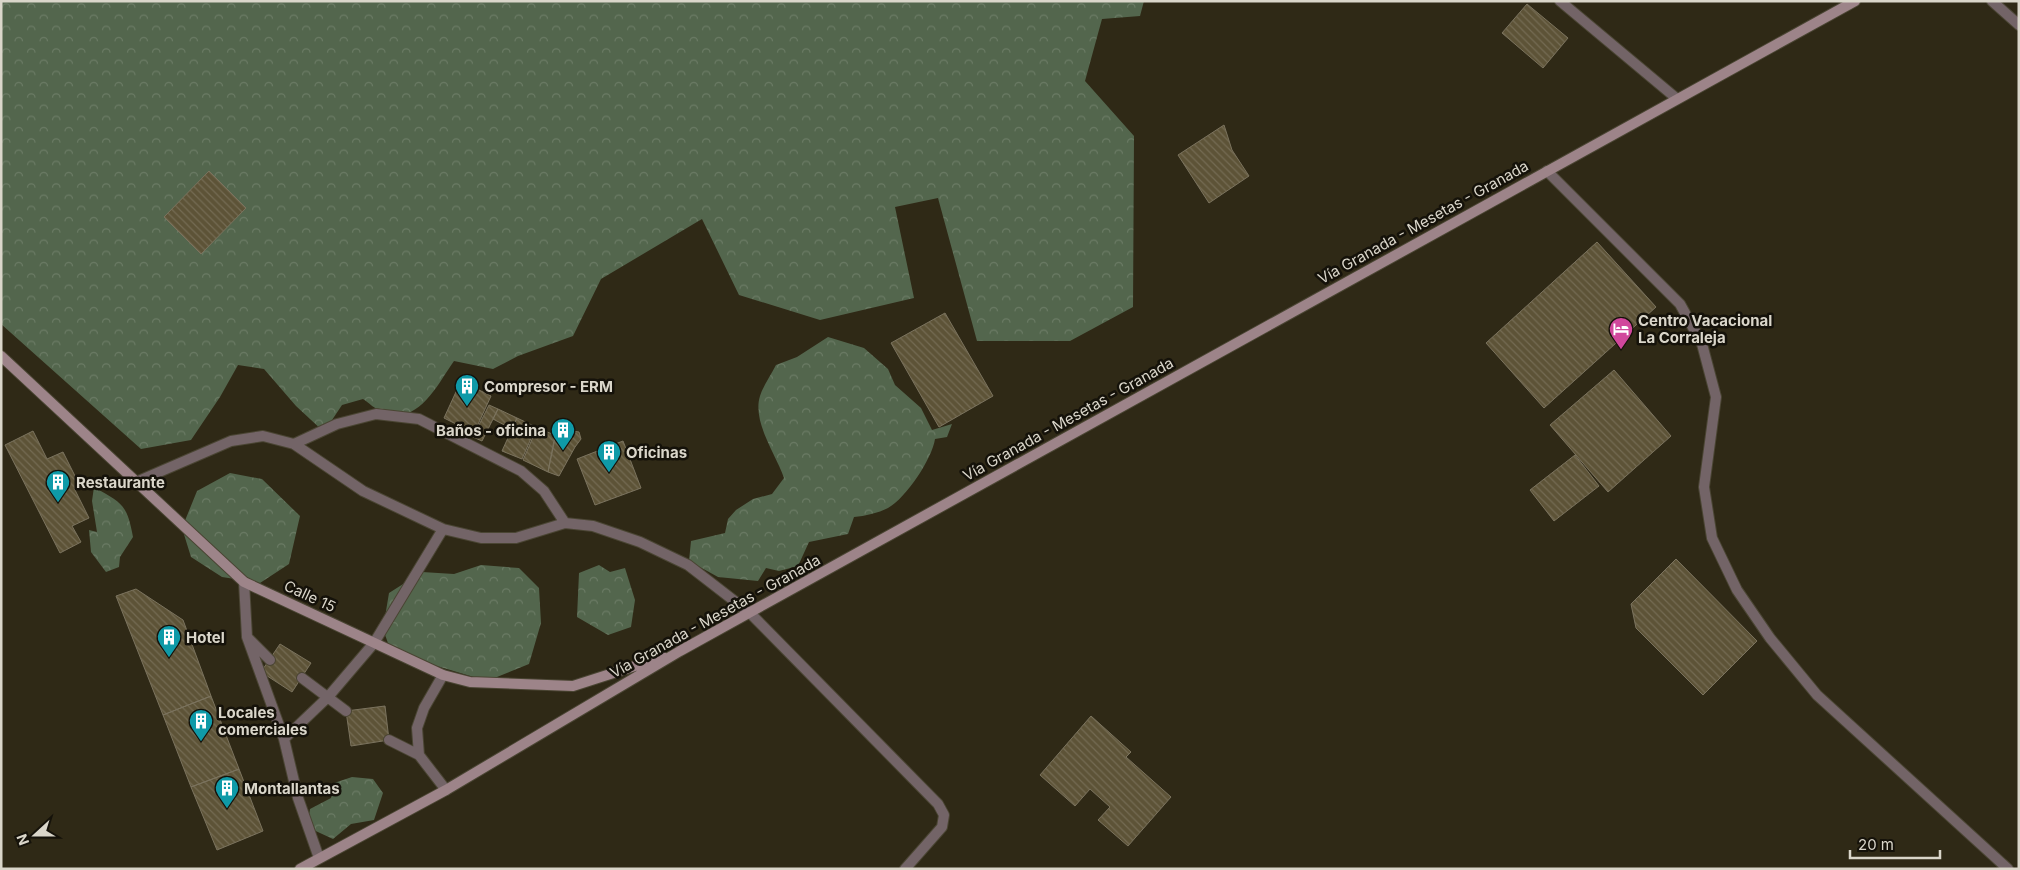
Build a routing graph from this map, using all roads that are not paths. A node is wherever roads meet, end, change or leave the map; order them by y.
1 (1560, 1) edge
2 (1855, 1) edge
3 (1992, 1) edge
4 (2019, 26) edge
5 (1676, 98) junction
6 (1547, 170) junction
7 (1, 356) edge
8 (294, 444) junction
9 (136, 482) junction
10 (565, 523) junction
11 (443, 529) junction
12 (244, 582) junction
13 (750, 613) junction
14 (247, 637) junction
15 (374, 643) junction
16 (680, 651) junction
17 (270, 660) dead end
18 (443, 676) junction
19 (302, 678) dead end
20 (328, 697) junction
21 (346, 711) dead end
22 (284, 739) junction
23 (389, 740) dead end
24 (419, 756) junction
25 (446, 790) junction
26 (319, 858) junction
27 (300, 869) edge
28 (905, 869) edge
29 (2008, 869) edge

1 - 5 street
2 - 5 main road, Vía Granada - Mesetas - Granada
3 - 4 street
5 - 6 main road, Vía Granada - Mesetas - Granada
6 - 13 main road, Vía Granada - Mesetas - Granada
6 - 29 street
7 - 9 main road, Calle 15
8 - 9 street
8 - 10 street
8 - 11 street
9 - 12 main road, Calle 15
10 - 11 street
10 - 13 street
11 - 15 street
12 - 14 street
12 - 15 main road, Calle 15
13 - 16 main road, Vía Granada - Mesetas - Granada
13 - 28 street
14 - 17 street
14 - 22 street
15 - 18 main road, Calle 15
15 - 20 street
16 - 18 main road, Calle 15
16 - 25 main road, Vía Granada - Mesetas - Granada
18 - 24 street
19 - 20 street
20 - 21 street
20 - 22 street
22 - 26 street
23 - 24 street
24 - 25 street
25 - 26 main road, Vía Granada - Mesetas - Granada
26 - 27 main road, Vía Granada - Mesetas - Granada

